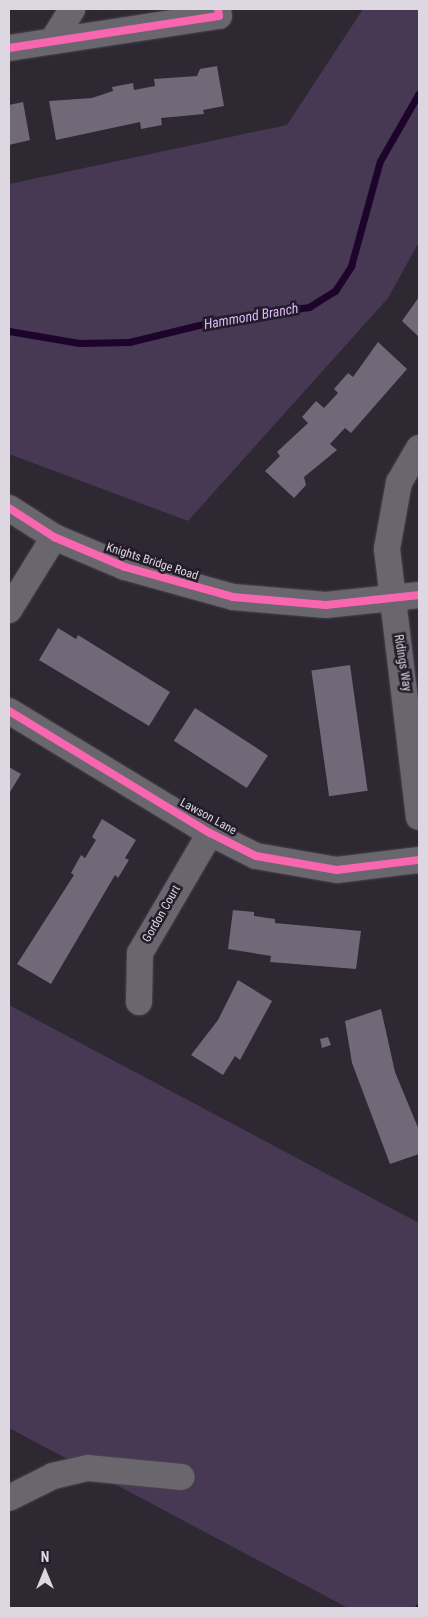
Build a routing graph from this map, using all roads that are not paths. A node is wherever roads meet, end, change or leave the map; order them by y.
1 (72, 9) edge
2 (218, 9) edge
3 (53, 40) junction
4 (9, 48) edge
5 (419, 448) edge
6 (9, 508) edge
7 (54, 537) junction
8 (419, 595) edge
9 (392, 600) junction
10 (9, 610) edge
11 (412, 678) edge
12 (9, 711) edge
13 (419, 816) edge
14 (210, 833) junction
15 (419, 860) edge
16 (139, 1002) dead end
17 (182, 1477) dead end
18 (9, 1498) edge

1 - 3 street
2 - 3 street
3 - 4 street
5 - 9 street, Ridings Way
6 - 7 street, Knights Bridge Road
7 - 9 street, Knights Bridge Road
7 - 10 street
8 - 9 street, Knights Bridge Road
9 - 11 street, Ridings Way
11 - 13 street, Ridings Way
12 - 14 street, Lawson Lane
14 - 15 street, Lawson Lane
14 - 16 street, Gordon Court
17 - 18 street

